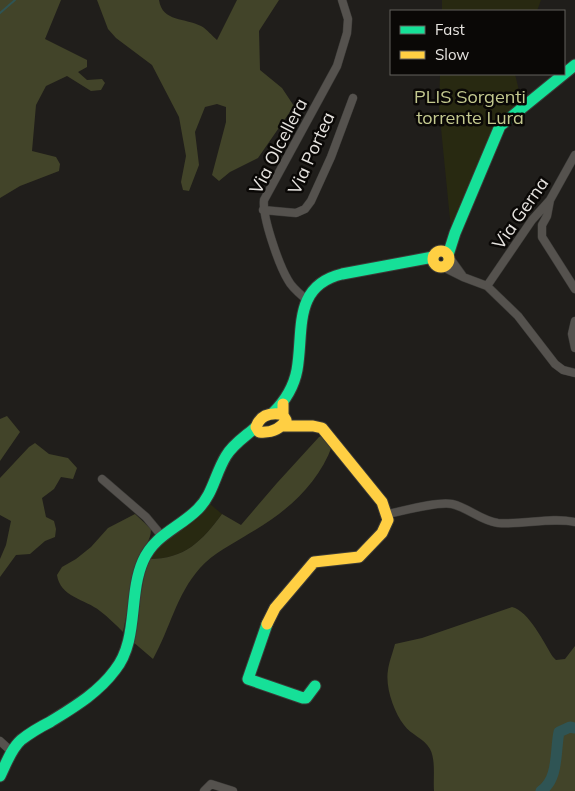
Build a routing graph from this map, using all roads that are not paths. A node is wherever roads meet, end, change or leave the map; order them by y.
1 (342, 0) edge
2 (575, 65) edge
3 (565, 73) edge
4 (563, 75) edge
5 (353, 98) dead end
6 (575, 155) edge
7 (550, 200) junction
8 (263, 210) junction
9 (441, 259) junction
10 (487, 286) junction
11 (575, 289) edge
12 (307, 300) junction
13 (575, 321) edge
14 (575, 348) edge
15 (575, 374) edge
16 (284, 417) junction
17 (260, 430) junction
18 (102, 479) dead end
19 (388, 518) junction
20 (575, 522) edge
21 (161, 535) junction
22 (315, 686) dead end
23 (0, 741) edge
24 (12, 752) junction
25 (0, 776) edge
26 (204, 791) edge
27 (232, 791) edge

1 - 8 street, Via Olcellera
2 - 3 street
4 - 9 street
5 - 8 street, Via Portea
6 - 7 street, Via Gerna
7 - 10 street, Via Gerna
7 - 11 street
8 - 12 street, Via Olcellera
9 - 10 street
9 - 12 street
10 - 15 street
12 - 16 street
13 - 14 street
16 - 17 street
16 - 17 street
16 - 19 street
17 - 21 street
18 - 21 street
19 - 20 street
19 - 22 street
21 - 24 street
23 - 24 street
24 - 25 street
26 - 27 street

